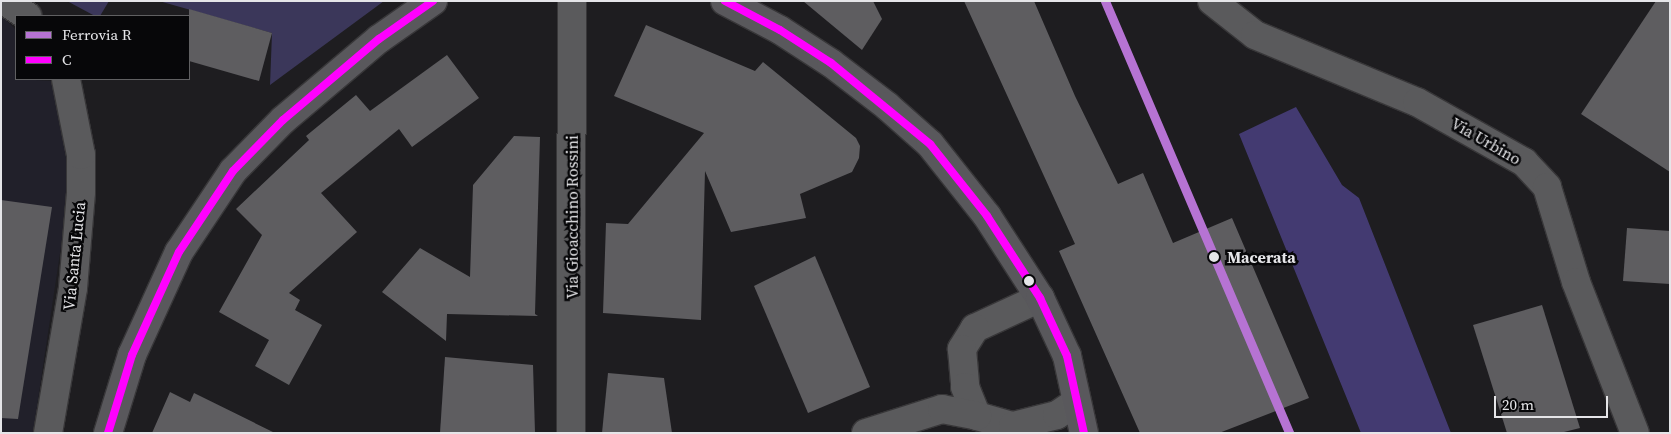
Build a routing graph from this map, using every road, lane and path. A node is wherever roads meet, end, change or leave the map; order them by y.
1 (5, 1) edge
2 (433, 1) edge
3 (572, 1) edge
4 (725, 1) edge
5 (1212, 1) edge
6 (26, 15) edge
7 (66, 80) edge
8 (1040, 298) junction
9 (1076, 402) junction
10 (977, 416) junction
11 (48, 433) edge
12 (108, 433) edge
13 (571, 433) edge
14 (866, 433) edge
15 (1084, 433) edge
16 (1635, 433) edge

1 - 6 street
2 - 12 main road
3 - 13 street, Via Gioacchino Rossini
4 - 8 main road
5 - 16 street, Via Urbino
7 - 11 street, Via Santa Lucia
8 - 9 main road
8 - 10 street
9 - 10 street
9 - 15 main road
10 - 14 street

